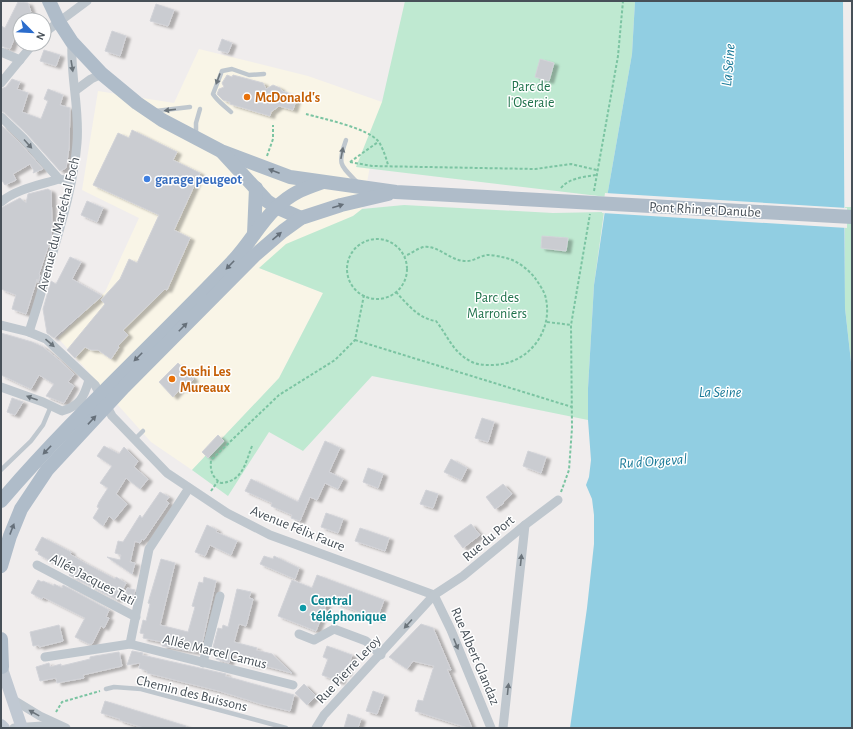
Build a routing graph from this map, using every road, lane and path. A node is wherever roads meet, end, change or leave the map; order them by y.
1 (49, 1) edge
2 (87, 1) edge
3 (623, 1) edge
4 (59, 22) junction
5 (52, 27) edge
6 (72, 42) junction
7 (1, 52) edge
8 (26, 52) edge
9 (20, 60) junction
10 (102, 74) junction
11 (264, 74) dead end
12 (1, 83) edge
13 (76, 90) junction
14 (190, 107) dead end
15 (200, 109) dead end
16 (151, 112) junction
17 (231, 112) dead end
18 (306, 114) dead end
19 (1, 117) edge
20 (273, 125) dead end
21 (197, 138) junction
22 (346, 140) dead end
23 (378, 142) junction
24 (221, 151) junction
25 (266, 160) dead end
26 (388, 165) junction
27 (597, 170) junction
28 (596, 174) junction
29 (290, 177) junction
30 (59, 179) junction
31 (325, 182) junction
32 (71, 183) junction
33 (362, 186) junction
34 (256, 188) junction
35 (297, 191) junction
36 (396, 192) junction
37 (593, 195) dead end
38 (559, 197) junction
39 (1, 202) edge
40 (276, 207) junction
41 (591, 209) dead end
42 (852, 217) edge
43 (301, 218) junction
44 (254, 234) junction
45 (404, 256) junction
46 (396, 292) junction
47 (364, 295) junction
48 (547, 322) junction
49 (1, 325) edge
50 (572, 325) junction
51 (29, 332) junction
52 (355, 340) junction
53 (89, 380) junction
54 (1, 387) edge
55 (104, 400) junction
56 (51, 406) junction
57 (572, 407) junction
58 (62, 411) junction
59 (69, 428) junction
60 (143, 431) dead end
61 (134, 440) junction
62 (252, 446) dead end
63 (1, 470) edge
64 (189, 488) junction
65 (558, 500) joint
66 (1, 502) edge
67 (525, 525) junction
68 (37, 565) dead end
69 (1, 566) edge
70 (220, 596) dead end
71 (434, 596) junction
72 (136, 617) junction
73 (299, 634) dead end
74 (1, 639) edge
75 (130, 644) junction
76 (381, 655) junction
77 (45, 657) dead end
78 (203, 663) junction
79 (1, 667) edge
80 (293, 686) dead end
81 (106, 689) joint
82 (12, 699) junction
83 (56, 712) dead end
84 (1, 725) edge
85 (54, 727) edge
86 (4, 728) edge
87 (19, 728) edge
88 (286, 728) edge
89 (316, 728) edge
90 (492, 728) edge
91 (503, 728) edge

1 - 4 main road
2 - 4 street
3 - 27 path
4 - 5 street
4 - 6 main road
6 - 10 main road
6 -> 13 street, Avenue du Maréchal Foch
7 - 9 street
8 - 9 street
9 - 12 street
10 - 13 street
10 - 16 main road
11 -> 17 lane
13 - 32 street, Avenue du Maréchal Foch
14 -> 16 lane
15 - 21 lane
16 - 21 main road
18 - 23 path
19 -> 30 street
20 - 25 path
21 - 24 main road
33 -> 22 lane
23 - 26 path
23 - 26 path
29 -> 24 main road
24 - 34 main road
26 - 27 path
27 - 28 path
28 - 37 path
28 - 38 path
29 - 31 main road
29 - 35 main road
30 - 32 street
30 - 39 street
31 - 33 main road
31 - 35 main road
32 - 51 street, Avenue du Maréchal Foch
33 - 36 main road
34 - 40 main road
34 - 44 main road
35 - 40 main road
35 - 43 main road
36 - 38 main road, Pont Rhin et Danube
43 -> 36 main road
38 - 42 main road, Pont Rhin et Danube
40 - 43 main road
40 - 44 main road
41 - 50 path
55 -> 43 main road
44 -> 55 main road
45 - 46 path
45 - 47 path
45 - 48 path
46 - 47 path
46 - 48 path
47 - 52 path
48 - 50 path
49 - 51 street, Avenue Félix Faure
50 - 57 path
51 -> 53 street, Avenue Félix Faure
52 - 57 path
52 - 62 path
53 - 55 street, Avenue Félix Faure
53 - 58 street
56 -> 54 street
55 - 59 main road
55 - 61 street, Avenue Félix Faure
69 -> 55 main road
56 - 58 street
56 - 63 lane
57 - 65 path
58 - 59 street
59 -> 66 main road
60 - 61 lane
61 - 64 street, Avenue Félix Faure
64 - 71 street, Avenue Félix Faure
64 - 72 street
65 - 67 street, Rue du Port
67 - 71 street, Rue du Port
91 -> 67 street
68 - 72 street, Allée Jacques Tati
70 - 78 street
71 -> 76 street, Rue Pierre Leroy
71 -> 90 street, Rue Albert Glandaz
72 - 75 street
73 - 76 street
74 - 79 main road
75 - 77 street
75 - 78 street, Allée Marcel Camus
76 - 89 street, Rue Pierre Leroy
78 - 80 street, Allée Marcel Camus
79 - 82 main road
81 - 83 path
81 - 88 lane, Chemin des Buissons
85 -> 82 street
82 - 87 main road
84 - 86 main road
85 - 87 street

